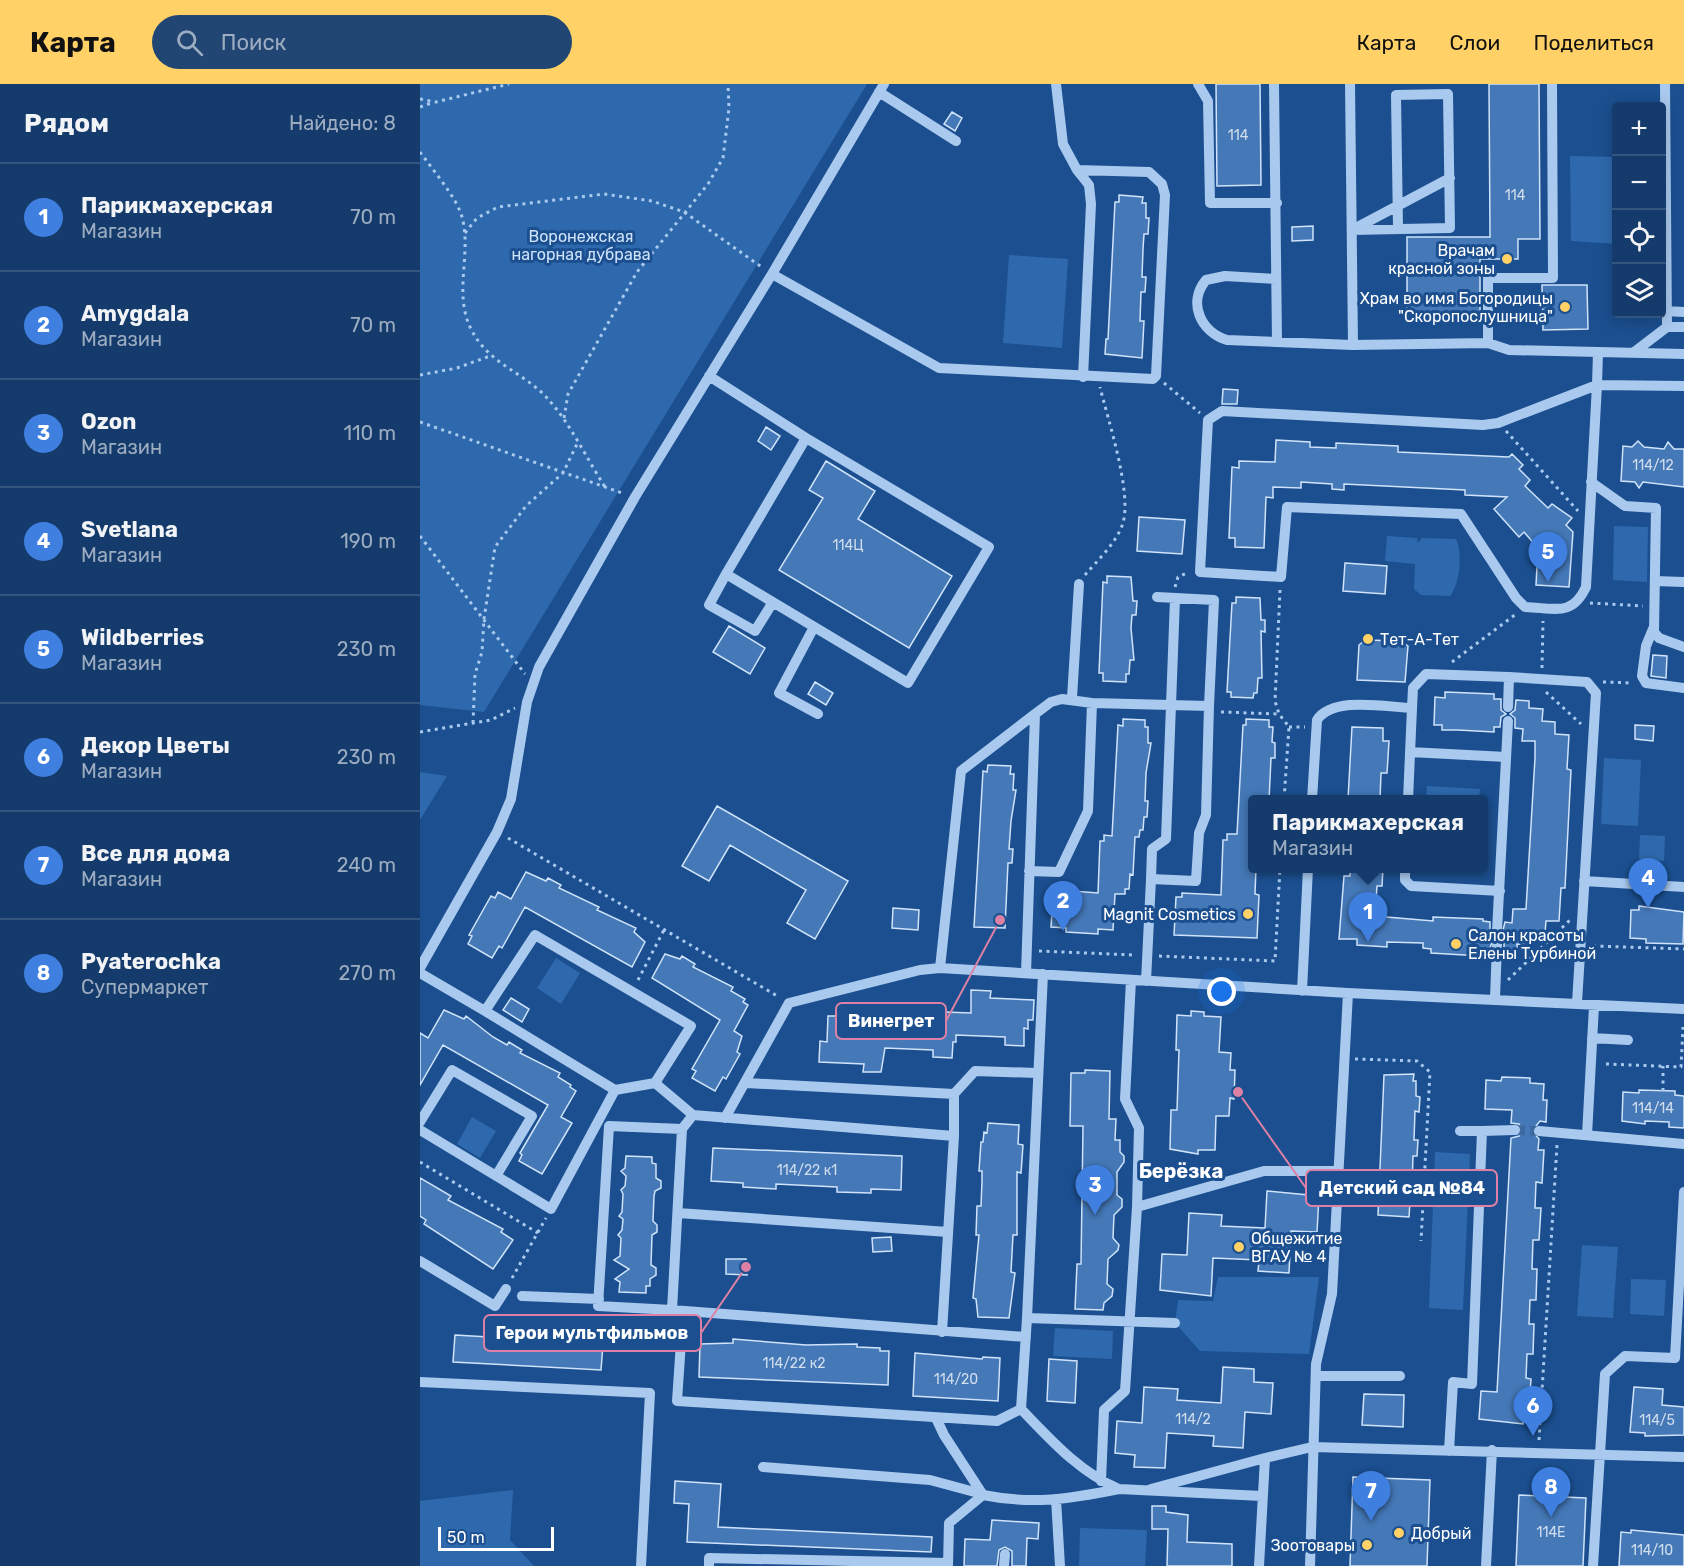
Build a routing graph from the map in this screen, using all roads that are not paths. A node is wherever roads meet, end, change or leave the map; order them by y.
1 (1056, 84) edge
2 (1198, 84) edge
3 (1274, 84) edge
4 (1350, 84) edge
5 (1552, 84) edge
6 (1665, 84) edge
7 (882, 88) edge
8 (956, 141) dead end
9 (1077, 170) junction
10 (1450, 178) junction
11 (1277, 203) junction
12 (1398, 205) junction
13 (1398, 228) junction
14 (1352, 230) junction
15 (1666, 264) edge
16 (772, 274) junction
17 (1276, 279) junction
18 (1666, 311) joint
19 (1684, 312) edge
20 (1667, 327) junction
21 (1684, 327) edge
22 (1276, 342) junction
23 (1488, 343) junction
24 (1353, 345) junction
25 (1598, 352) junction
26 (1633, 352) junction
27 (1684, 354) edge
28 (709, 376) junction
29 (1083, 377) junction
30 (1597, 385) junction
31 (1684, 386) edge
32 (806, 438) junction
33 (1592, 482) junction
34 (726, 574) junction
35 (1655, 581) junction
36 (1684, 582) edge
37 (1079, 584) road end
38 (1157, 597) dead end
39 (1175, 598) junction
40 (773, 602) junction
41 (814, 627) junction
42 (1653, 629) junction
43 (1684, 648) edge
44 (1509, 677) junction
45 (1684, 688) edge
46 (1072, 698) junction
47 (1092, 703) junction
48 (1172, 704) junction
49 (1508, 707) dead end
50 (1412, 708) junction
51 (1209, 709) junction
52 (818, 714) dead end
53 (1035, 714) junction
54 (1508, 721) dead end
55 (1410, 752) junction
56 (1506, 757) junction
57 (1312, 795) edge
58 (1408, 795) edge
59 (1029, 871) junction
60 (1308, 873) edge
61 (1406, 873) edge
62 (1151, 879) junction
63 (1584, 882) junction
64 (1684, 887) edge
65 (1500, 891) junction
66 (1497, 931) dead end
67 (1497, 944) dead end
68 (420, 968) edge
69 (940, 968) junction
70 (420, 973) edge
71 (1026, 973) junction
72 (1043, 974) junction
73 (1131, 980) junction
74 (1146, 981) junction
75 (1302, 991) junction
76 (1348, 993) junction
77 (1495, 999) junction
78 (1576, 1002) junction
79 (1594, 1005) junction
80 (1684, 1009) edge
81 (485, 1011) junction
82 (1592, 1038) junction
83 (1628, 1040) dead end
84 (1037, 1073) junction
85 (655, 1083) junction
86 (747, 1083) junction
87 (615, 1090) junction
88 (954, 1094) junction
89 (693, 1115) junction
90 (725, 1118) junction
91 (420, 1122) edge
92 (604, 1123) junction
93 (682, 1128) junction
94 (420, 1130) edge
95 (1515, 1130) tunnel mouth
96 (1460, 1131) dead end
97 (1482, 1131) junction
98 (1539, 1131) tunnel mouth
99 (954, 1136) junction
100 (1587, 1136) junction
101 (1684, 1144) edge
102 (1338, 1171) junction
103 (496, 1176) junction
104 (1684, 1192) edge
105 (1137, 1207) junction
106 (678, 1213) junction
107 (948, 1232) junction
108 (420, 1261) edge
109 (506, 1288) road end
110 (522, 1296) dead end
111 (599, 1299) junction
112 (672, 1310) junction
113 (1027, 1318) junction
114 (1130, 1322) junction
115 (1175, 1323) dead end
116 (942, 1332) junction
117 (1026, 1337) junction
118 (1316, 1376) junction
119 (1400, 1376) dead end
120 (420, 1382) edge
121 (1021, 1409) junction
122 (936, 1418) junction
123 (1312, 1447) junction
124 (1449, 1450) junction
125 (1491, 1450) junction
126 (1599, 1453) junction
127 (1684, 1457) edge
128 (1265, 1458) junction
129 (763, 1467) dead end
130 (1101, 1481) junction
131 (1119, 1489) junction
132 (1142, 1491) junction
133 (982, 1495) junction
134 (1262, 1496) junction
135 (1056, 1499) junction
136 (1005, 1554) dead end
137 (948, 1565) edge
138 (641, 1566) edge
139 (709, 1566) edge
140 (1004, 1566) edge
141 (1060, 1566) edge
142 (1259, 1566) edge
143 (1310, 1566) edge
144 (1486, 1566) edge
145 (1593, 1566) edge

1 - 9 street
2 - 11 street
3 - 11 street
4 - 14 street
5 - 23 street
6 - 15 street
7 - 8 street
7 - 16 street
9 - 29 street
9 - 29 street
10 - 12 street
10 - 12 street
10 - 13 street
11 - 17 street
12 - 13 street
12 - 14 street
13 - 14 street
14 - 24 street
16 - 28 street
16 - 29 street
17 - 22 street
17 - 22 street
18 - 19 street
18 - 20 street
20 - 21 street
20 - 26 street
22 - 24 street
23 - 24 street
23 - 25 street
25 - 26 street
25 - 30 street
26 - 27 street
28 - 32 street
28 - 68 street
30 - 31 street
30 - 33 street
30 - 33 street
32 - 34 street
32 - 41 street
33 - 35 street
34 - 40 street
34 - 40 street
35 - 36 street
35 - 42 street
37 - 46 street
38 - 39 street
39 - 48 street
39 - 51 street
40 - 41 street
41 - 52 street
42 - 43 street
42 - 45 street
44 - 49 street
44 - 50 street
44 - 63 street
46 - 47 street
46 - 53 street
47 - 48 street
47 - 59 street
48 - 51 street
48 - 62 street
50 - 55 street
50 - 57 street
51 - 62 street
53 - 59 street
53 - 69 street
54 - 56 street
55 - 56 street
55 - 58 street
56 - 65 street
59 - 71 street
60 - 75 street
61 - 65 street
62 - 74 street
63 - 64 street
63 - 78 street
65 - 66 street
67 - 77 street
69 - 71 street
69 - 86 street
70 - 81 street
71 - 72 street
72 - 73 street
72 - 84 street
73 - 74 street
73 - 105 street
74 - 75 street
75 - 76 street
76 - 77 street
76 - 102 street
77 - 78 street
78 - 79 street
79 - 80 street
79 - 82 street
81 - 85 street
81 - 87 street
82 - 83 street
82 - 100 street
84 - 88 street
84 - 113 street
85 - 87 street
85 - 89 street
86 - 88 street
86 - 90 street
87 - 92 street
88 - 99 street
89 - 90 street
89 - 93 street
90 - 99 street
91 - 103 street
92 - 93 street
92 - 103 street
92 - 111 street
93 - 106 street
94 - 103 street
95 - 97 street
96 - 97 street
97 - 124 street
98 - 100 street
99 - 107 street
100 - 101 street
102 - 105 street
102 - 118 street
104 - 126 street
105 - 114 street
106 - 107 street
106 - 112 street
107 - 116 street
108 - 109 street
110 - 111 street
111 - 112 street
112 - 116 street
112 - 122 street
113 - 114 street
113 - 117 street
114 - 115 street
114 - 130 street
116 - 117 street
117 - 121 street
118 - 119 street
118 - 123 street
120 - 138 street
121 - 122 street
121 - 130 street
122 - 133 street
123 - 124 street
123 - 128 street
123 - 143 street
124 - 125 street
125 - 126 street
125 - 144 street
126 - 127 street
126 - 145 street
128 - 132 street
128 - 134 street
129 - 133 street
130 - 131 street
131 - 132 street
131 - 135 street
132 - 134 street
133 - 135 street
133 - 137 street
134 - 142 street
135 - 141 street
136 - 140 street
137 - 139 street

